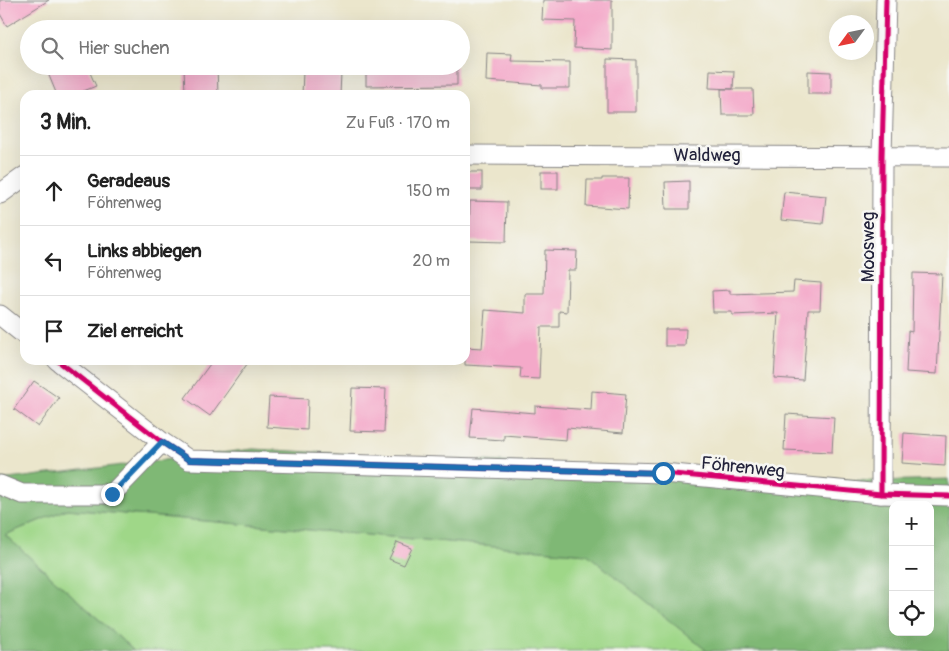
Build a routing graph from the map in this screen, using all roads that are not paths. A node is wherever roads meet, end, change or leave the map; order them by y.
1 (886, 0) edge
2 (470, 155) edge
3 (882, 156) junction
4 (949, 157) edge
5 (20, 180) edge
6 (0, 194) edge
7 (0, 315) edge
8 (20, 331) edge
9 (63, 365) edge
10 (162, 442) junction
11 (0, 485) edge
12 (881, 494) junction
13 (949, 496) edge

1 - 3 street, Moosweg
2 - 3 street, Waldweg
3 - 4 street, Waldweg
3 - 12 street, Moosweg
5 - 6 street
7 - 8 street
9 - 10 street, Föhrenweg
10 - 11 street
10 - 12 street, Föhrenweg
12 - 13 street, Föhrenweg

